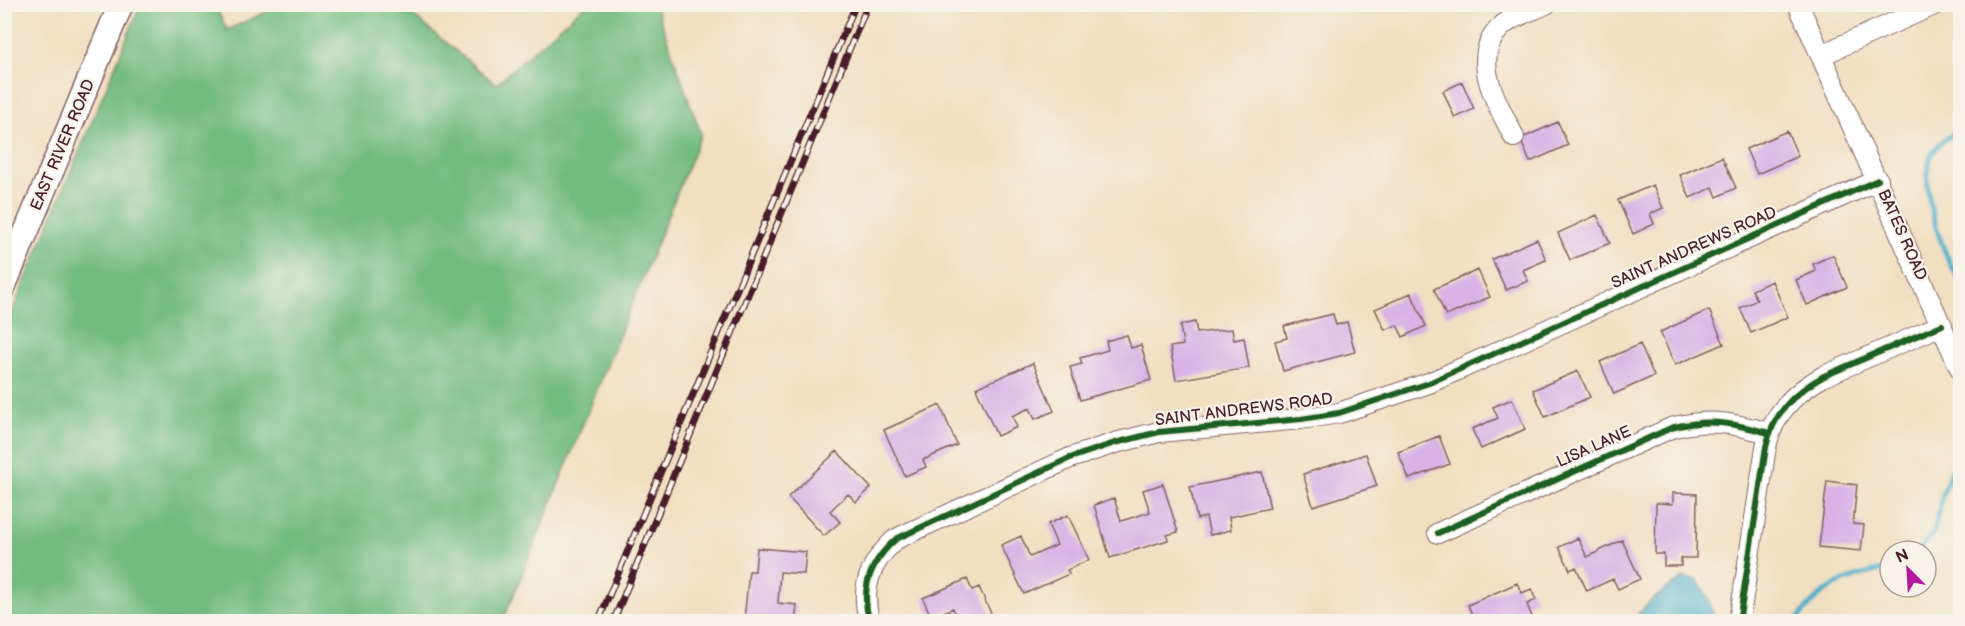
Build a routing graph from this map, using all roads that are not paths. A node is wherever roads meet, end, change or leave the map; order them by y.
1 (121, 4) edge
2 (1546, 4) edge
3 (1798, 4) edge
4 (1934, 6) edge
5 (1821, 55) junction
6 (1514, 137) dead end
7 (1878, 180) junction
8 (4, 285) edge
9 (1942, 325) junction
10 (1960, 368) edge
11 (1769, 433) junction
12 (1438, 533) dead end
13 (870, 621) edge
14 (1740, 621) edge

1 - 8 main road, EAST RIVER ROAD
2 - 6 street
3 - 5 street, BATES ROAD
4 - 5 street
5 - 7 street, BATES ROAD
7 - 9 street, BATES ROAD
7 - 13 street, SAINT ANDREWS ROAD
9 - 10 street, BATES ROAD
9 - 11 street
11 - 12 street, LISA LANE
11 - 14 street

